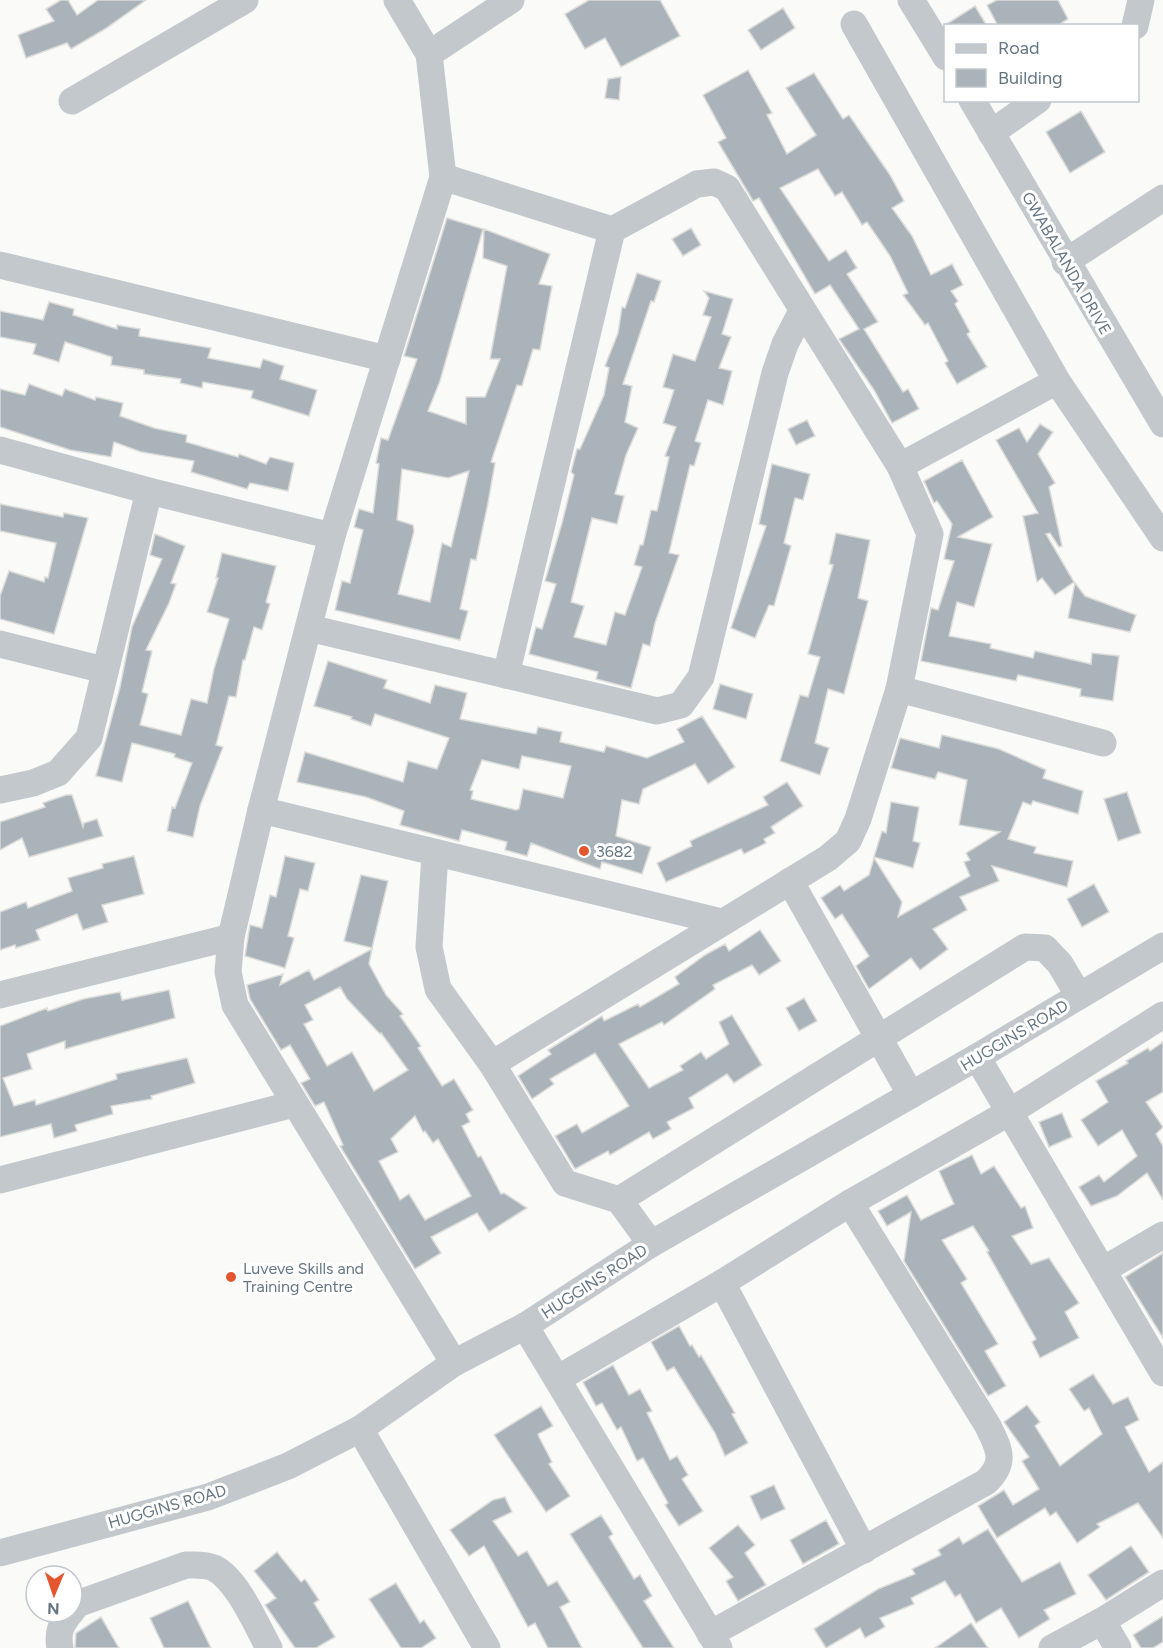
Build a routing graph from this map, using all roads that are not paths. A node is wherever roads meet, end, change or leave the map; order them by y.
1 (244, 0) edge
2 (397, 0) edge
3 (511, 0) edge
4 (911, 0) edge
5 (1140, 0) edge
6 (854, 24) dead end
7 (1135, 24) edge
8 (429, 54) junction
9 (944, 55) edge
10 (72, 101) dead end
11 (973, 102) edge
12 (1035, 102) edge
13 (992, 133) junction
14 (443, 177) junction
15 (1163, 198) edge
16 (612, 230) junction
17 (1065, 262) junction
18 (0, 265) edge
19 (802, 311) junction
20 (387, 359) junction
21 (1057, 381) junction
22 (1163, 424) edge
23 (0, 450) edge
24 (900, 466) junction
25 (149, 491) junction
26 (332, 536) junction
27 (1163, 538) edge
28 (309, 627) junction
29 (0, 644) edge
30 (104, 670) junction
31 (507, 675) junction
32 (899, 689) junction
33 (1103, 742) dead end
34 (0, 790) edge
35 (261, 810) junction
36 (435, 854) junction
37 (790, 881) junction
38 (722, 922) junction
39 (231, 937) junction
40 (1163, 946) edge
41 (0, 995) edge
42 (1079, 996) junction
43 (1163, 1015) edge
44 (879, 1039) junction
45 (977, 1057) junction
46 (492, 1064) junction
47 (911, 1095) junction
48 (294, 1104) junction
49 (1008, 1113) junction
50 (0, 1180) edge
51 (619, 1200) junction
52 (850, 1203) junction
53 (1163, 1235) edge
54 (651, 1244) junction
55 (1103, 1270) junction
56 (722, 1283) junction
57 (525, 1326) junction
58 (454, 1363) junction
59 (1163, 1373) edge
60 (559, 1378) junction
61 (360, 1429) junction
62 (864, 1550) junction
63 (0, 1553) edge
64 (1163, 1583) edge
65 (84, 1601) edge
66 (1102, 1621) junction
67 (61, 1624) edge
68 (715, 1641) edge
69 (60, 1648) edge
70 (270, 1648) edge
71 (487, 1648) edge
72 (1052, 1648) edge
73 (1118, 1648) edge

1 - 10 street
2 - 8 street
3 - 8 street
4 - 9 street
5 - 7 street
6 - 21 street
8 - 14 street
11 - 13 street, GWABALANDA DRIVE
12 - 13 street
13 - 17 street, GWABALANDA DRIVE
14 - 16 street
14 - 20 street
15 - 17 street
16 - 19 street
16 - 31 street
17 - 22 street, GWABALANDA DRIVE
18 - 20 street
19 - 24 street
19 - 31 street
20 - 26 street
21 - 24 street
21 - 27 street
23 - 25 street
24 - 32 street
25 - 26 street
25 - 30 street
26 - 28 street
28 - 31 street
28 - 35 street
29 - 30 street
30 - 34 street
32 - 33 street
32 - 37 street
35 - 36 street
35 - 39 street
36 - 38 street
36 - 46 street
37 - 38 street
37 - 44 street
38 - 46 street
39 - 41 street
39 - 48 street
40 - 42 street, HUGGINS ROAD
42 - 44 street
42 - 45 street, HUGGINS ROAD
43 - 49 street
44 - 47 street
44 - 51 street
45 - 47 street, HUGGINS ROAD
45 - 49 street
46 - 51 street
47 - 54 street, HUGGINS ROAD
48 - 50 street
48 - 58 street
49 - 52 street
49 - 55 street
51 - 54 street
52 - 56 street
52 - 62 street
53 - 55 street
54 - 57 street, HUGGINS ROAD
55 - 59 street
56 - 60 street
56 - 62 street
57 - 58 street, HUGGINS ROAD
57 - 60 street
58 - 61 street, HUGGINS ROAD
60 - 68 street
61 - 63 street, HUGGINS ROAD
61 - 71 street
62 - 68 street
64 - 66 street
65 - 70 street
66 - 72 street
66 - 73 street
67 - 69 street

